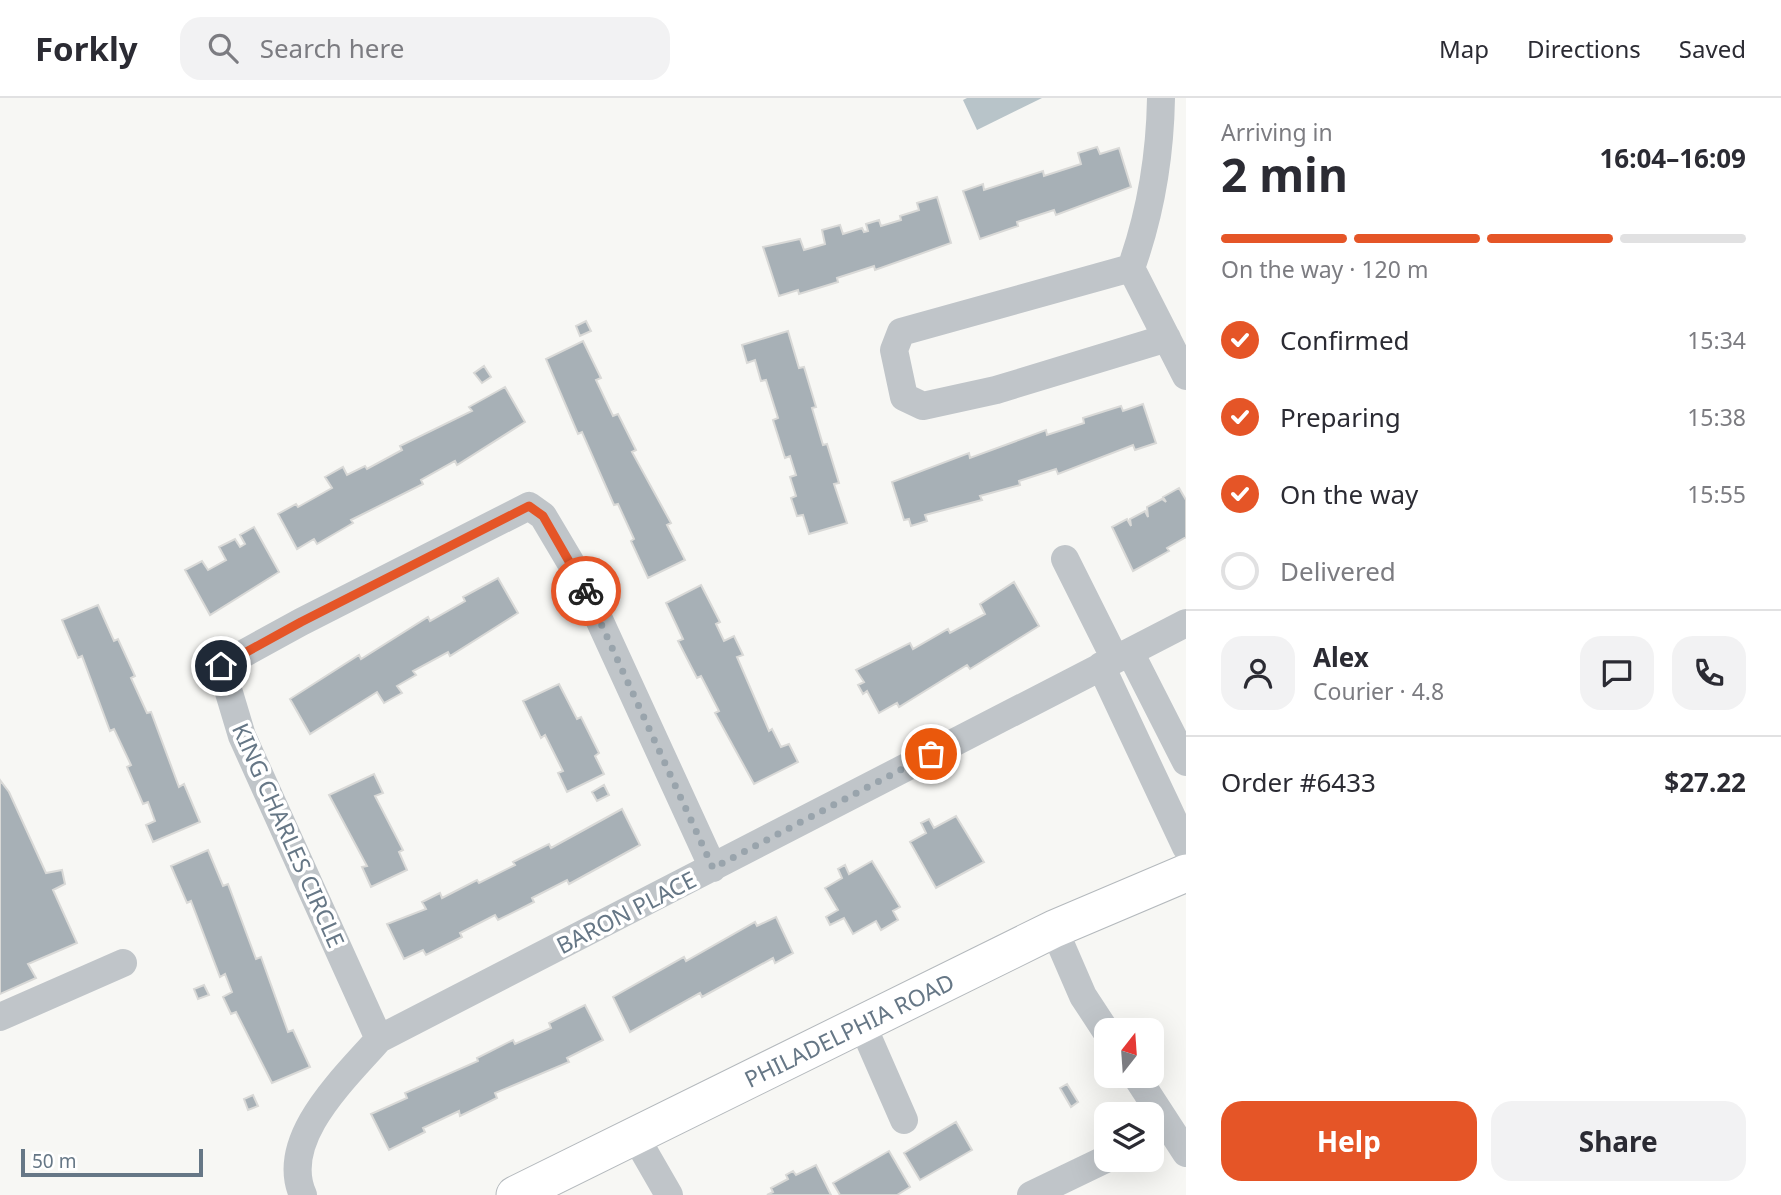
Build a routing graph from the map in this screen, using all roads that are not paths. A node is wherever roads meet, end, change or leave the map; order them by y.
1 (1161, 98) edge
2 (1131, 268) junction
3 (1167, 338) junction
4 (1186, 376) edge
5 (1065, 559) dead end
6 (1186, 622) edge
7 (1115, 659) junction
8 (1186, 762) edge
9 (1186, 847) edge
10 (713, 868) junction
11 (1186, 873) edge
12 (1054, 929) junction
13 (123, 963) dead end
14 (0, 1017) edge
15 (1097, 1018) edge
16 (862, 1024) junction
17 (379, 1039) junction
18 (904, 1120) dead end
19 (1164, 1135) edge
20 (635, 1136) junction
21 (1186, 1153) edge
22 (1094, 1165) edge
23 (303, 1195) edge
24 (515, 1195) edge
25 (669, 1195) edge
26 (1031, 1195) edge

1 - 2 street
2 - 3 street
2 - 3 street
3 - 4 street
5 - 7 street
6 - 7 street, BARON PLACE
7 - 8 street
7 - 9 street
7 - 10 street, BARON PLACE
10 - 17 street, BARON PLACE
10 - 17 street, KING CHARLES CIRCLE
11 - 12 main road, PHILADELPHIA ROAD
12 - 15 street
12 - 16 main road, PHILADELPHIA ROAD
13 - 14 street
16 - 18 street
16 - 20 main road, PHILADELPHIA ROAD
17 - 23 street, BARON PLACE
19 - 21 street
20 - 24 main road, PHILADELPHIA ROAD
20 - 25 street
22 - 26 street

